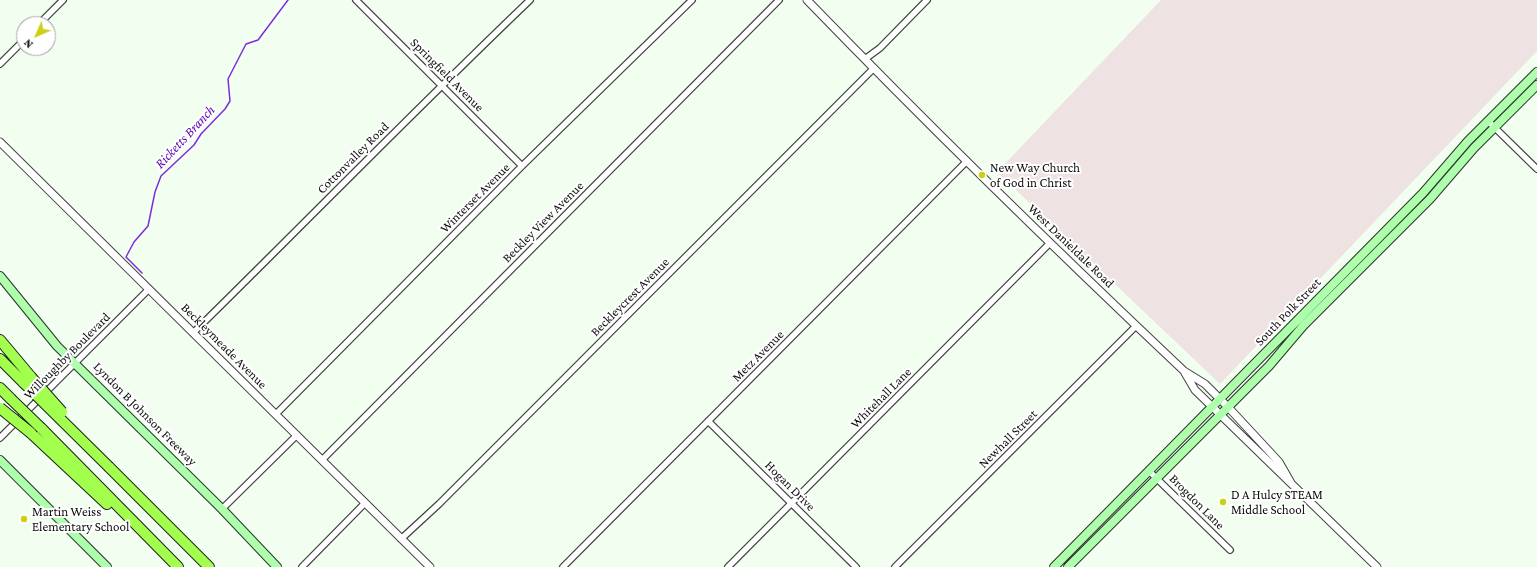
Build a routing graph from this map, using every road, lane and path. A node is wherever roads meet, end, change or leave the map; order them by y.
1 (63, 0) edge
2 (356, 0) edge
3 (530, 0) edge
4 (692, 0) edge
5 (780, 0) edge
6 (807, 0) edge
7 (927, 0) edge
8 (47, 16) edge
9 (16, 48) edge
10 (865, 60) junction
11 (0, 64) edge
12 (874, 68) junction
13 (1537, 72) edge
14 (441, 85) junction
15 (1537, 85) edge
16 (1488, 121) junction
17 (1495, 127) junction
18 (0, 142) edge
19 (968, 161) junction
20 (522, 166) junction
21 (1537, 169) edge
22 (1050, 243) junction
23 (0, 276) edge
24 (149, 289) junction
25 (1297, 320) junction
26 (1136, 326) junction
27 (1303, 326) junction
28 (194, 333) junction
29 (0, 340) edge
30 (0, 359) edge
31 (76, 364) junction
32 (1184, 371) junction
33 (28, 380) junction
34 (0, 388) edge
35 (1220, 399) junction
36 (1212, 407) junction
37 (1228, 407) junction
38 (0, 408) edge
39 (276, 414) junction
40 (1220, 415) junction
41 (708, 421) junction
42 (297, 435) junction
43 (0, 438) edge
44 (0, 460) edge
45 (322, 460) junction
46 (1149, 471) junction
47 (1157, 478) junction
48 (1291, 483) junction
49 (365, 503) junction
50 (792, 503) junction
51 (222, 509) junction
52 (1092, 529) junction
53 (1099, 536) junction
54 (401, 539) junction
55 (157, 546) junction
56 (1230, 550) dead end
57 (107, 567) edge
58 (178, 567) edge
59 (209, 567) edge
60 (277, 567) edge
61 (302, 567) edge
62 (430, 567) edge
63 (563, 567) edge
64 (728, 567) edge
65 (856, 567) edge
66 (894, 567) edge
67 (1054, 567) edge
68 (1068, 567) edge
69 (1377, 567) edge

1 - 8 street
2 - 14 street, Springfield Avenue
3 - 14 street, Cottonvalley Road
4 - 20 street, Winterset Avenue
5 - 45 street, Beckley View Avenue
6 - 10 street, West Danieldale Road
7 - 10 street
9 - 11 street
10 - 12 street, West Danieldale Road
12 - 19 street, West Danieldale Road
12 - 54 street, Beckleycrest Avenue
13 - 16 main road, South Polk Street
14 - 20 street, Springfield Avenue
14 - 28 street, Cottonvalley Road
15 - 17 main road, South Polk Street
16 - 17 street
16 - 25 main road, South Polk Street
17 - 21 street
17 - 27 main road, South Polk Street
18 - 24 street, Beckleymeade Avenue
19 - 22 street, West Danieldale Road
19 - 41 street, Metz Avenue
20 - 39 street, Winterset Avenue
22 - 26 street, West Danieldale Road
22 - 50 street, Whitehall Lane
23 - 31 main road, Lyndon B Johnson Freeway
24 - 28 street, Beckleymeade Avenue
24 - 31 street, Willoughby Boulevard
25 - 27 main road
25 - 35 main road, South Polk Street
26 - 32 street, West Danieldale Road
26 - 66 street, Newhall Street
27 - 37 main road, South Polk Street
28 - 39 street, Beckleymeade Avenue
29 - 33 highway
30 - 33 highway
31 - 43 street, Willoughby Boulevard
31 - 51 main road, Lyndon B Johnson Freeway
32 - 35 street, West Danieldale Road
32 - 36 street, West Danieldale Road
33 - 59 highway, bridge
34 - 55 highway, bridge
35 - 36 main road, South Polk Street
35 - 37 street, West Danieldale Road
36 - 40 street, West Danieldale Road
36 - 46 main road, South Polk Street
37 - 40 main road, South Polk Street
37 - 48 street, West Danieldale Road
38 - 55 highway, bridge
39 - 42 street, Beckleymeade Avenue
40 - 47 main road, South Polk Street
40 - 48 street, West Danieldale Road
41 - 50 street, Hogan Drive
41 - 63 street, Metz Avenue
42 - 45 street, Beckleymeade Avenue
42 - 51 street
44 - 57 main road
45 - 49 street, Beckleymeade Avenue
46 - 47 street, Brogdon Lane
46 - 52 main road, South Polk Street
47 - 53 main road, South Polk Street
47 - 56 street, Brogdon Lane
48 - 69 street
49 - 54 street, Beckleymeade Avenue
49 - 61 street
50 - 64 street, Whitehall Lane
50 - 65 street, Hogan Drive
51 - 60 main road, Lyndon B Johnson Freeway
52 - 53 main road
52 - 67 main road, South Polk Street
53 - 68 main road, South Polk Street
54 - 62 street, Beckleymeade Avenue
55 - 58 highway

